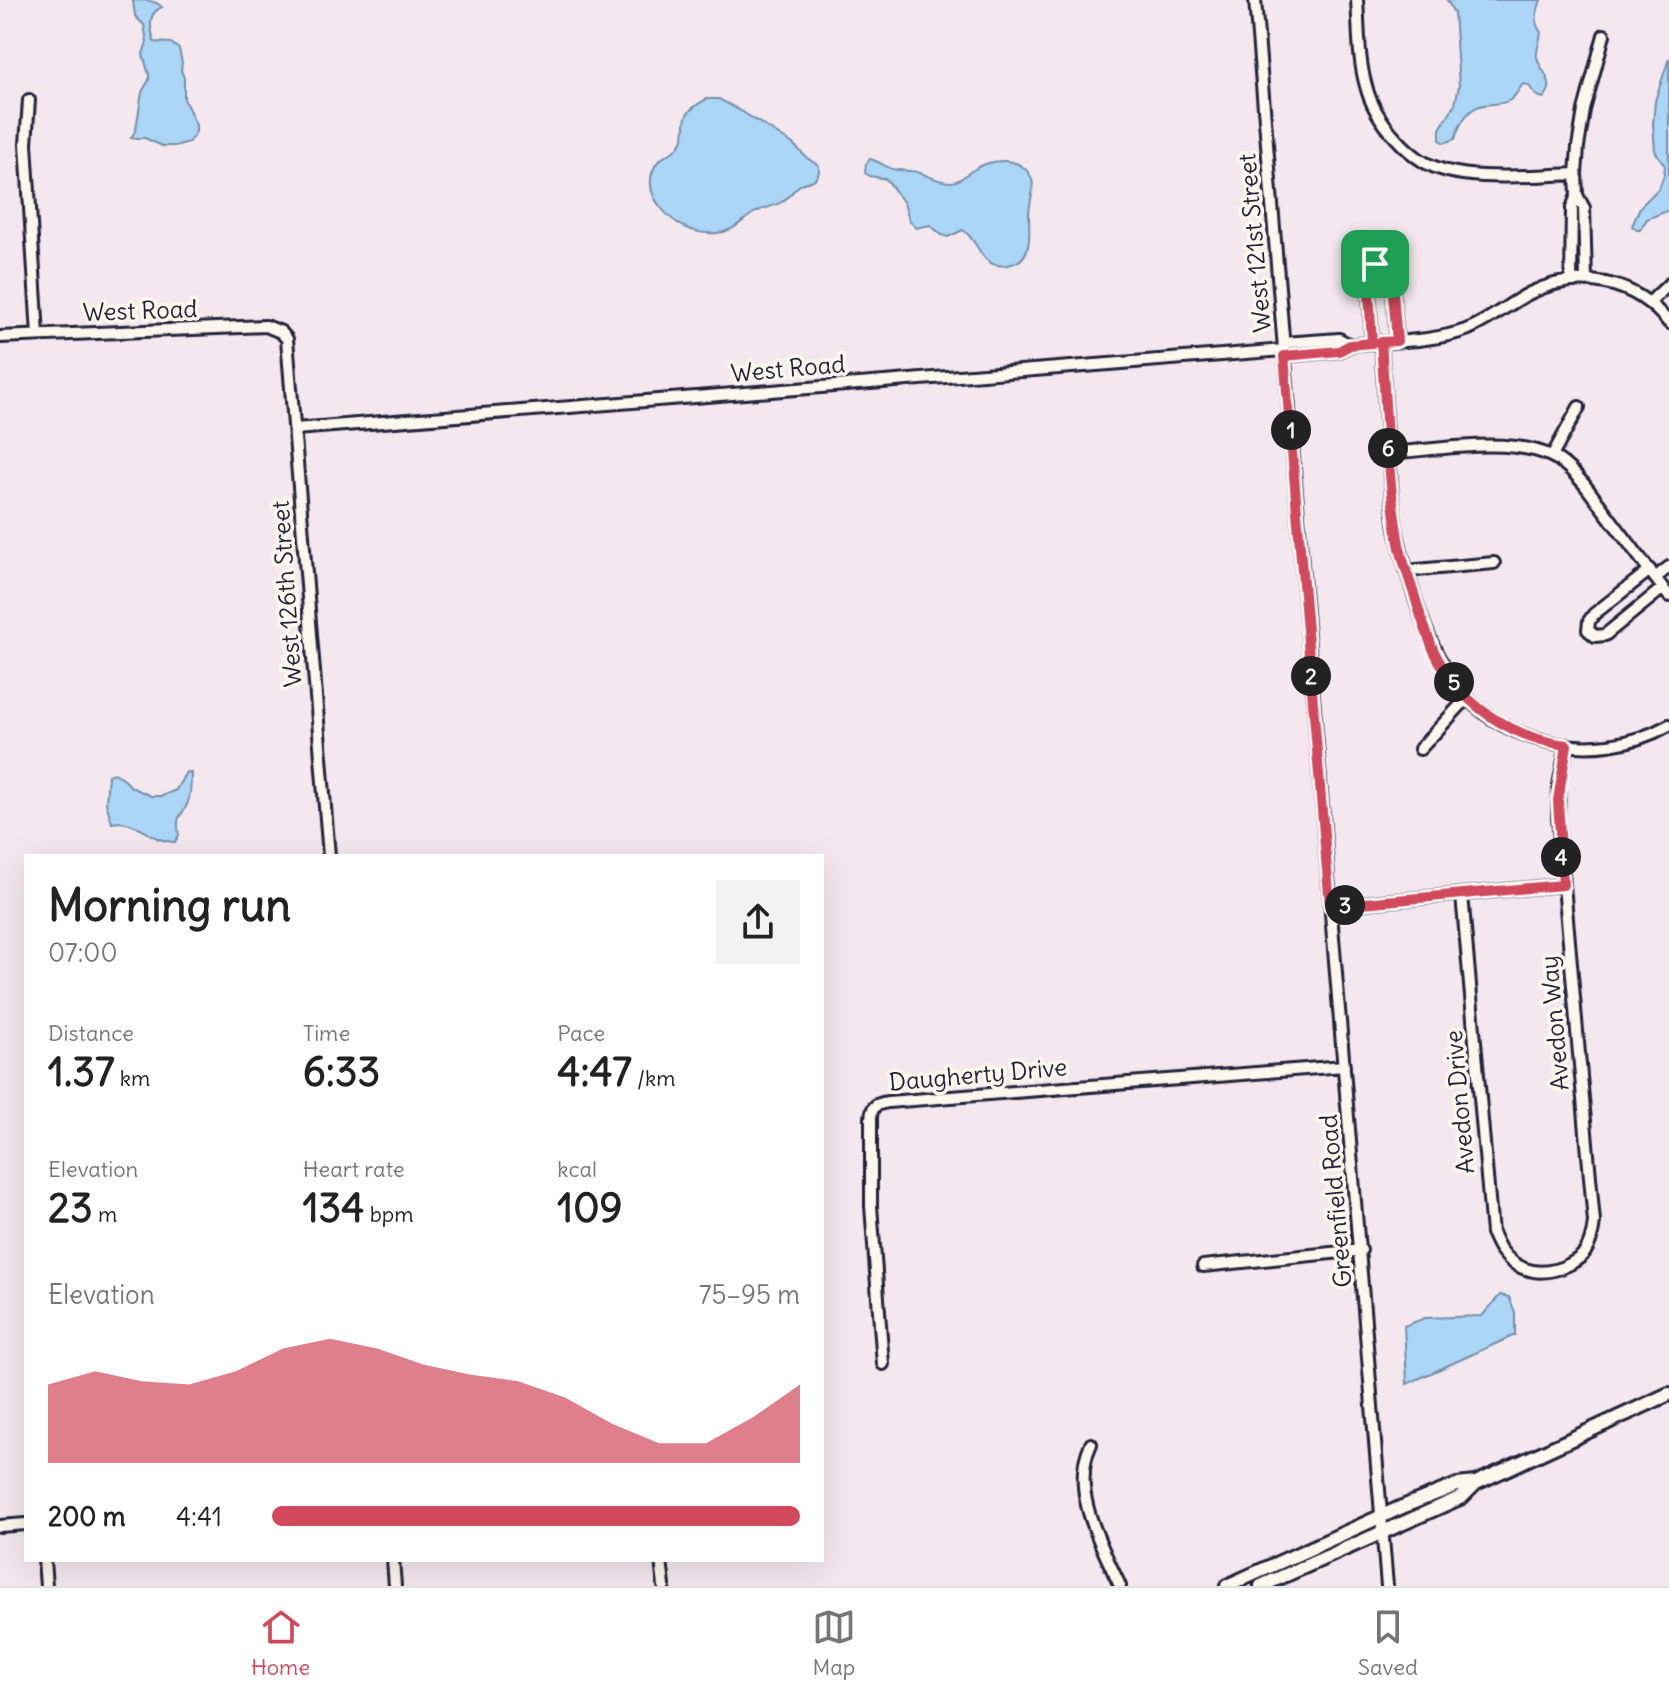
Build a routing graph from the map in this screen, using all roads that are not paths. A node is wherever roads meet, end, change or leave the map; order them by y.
1 (1255, 0) edge
2 (1357, 0) edge
3 (1604, 35) dead end
4 (29, 100) dead end
5 (1576, 174) junction
6 (1577, 195) junction
7 (1586, 279) junction
8 (1571, 281) junction
9 (1669, 284) edge
10 (1649, 303) junction
11 (1668, 319) edge
12 (281, 332) joint
13 (38, 335) junction
14 (0, 337) edge
15 (1397, 341) junction
16 (1376, 342) junction
17 (1284, 349) junction
18 (1579, 407) dead end
19 (295, 429) junction
20 (1389, 453) junction
21 (1552, 456) junction
22 (1494, 563) dead end
23 (1669, 567) edge
24 (1406, 571) junction
25 (1653, 574) junction
26 (1666, 592) edge
27 (1467, 698) junction
28 (1669, 725) edge
29 (1567, 745) junction
30 (1420, 749) dead end
31 (329, 854) edge
32 (1326, 866) joint
33 (1563, 885) junction
34 (1462, 895) junction
35 (1330, 906) junction
36 (1344, 1066) junction
37 (1361, 1250) junction
38 (1203, 1266) dead end
39 (1547, 1273) joint
40 (883, 1364) dead end
41 (1669, 1394) edge
42 (1091, 1444) dead end
43 (1476, 1483) junction
44 (1382, 1515) junction
45 (24, 1524) edge
46 (0, 1526) edge
47 (1383, 1532) junction
48 (44, 1562) edge
49 (393, 1562) edge
50 (661, 1562) edge
51 (46, 1586) edge
52 (395, 1586) edge
53 (664, 1586) edge
54 (1120, 1586) edge
55 (1227, 1586) edge
56 (1261, 1586) edge
57 (1387, 1586) edge

1 - 17 street, West 121st Street
2 - 5 street
3 - 5 street
4 - 13 street
5 - 6 street
6 - 7 street
6 - 8 street
7 - 8 street, West Road
7 - 10 street, West Road
8 - 15 street, West Road
9 - 10 street
10 - 11 street, West Road
12 - 13 street, West Road
12 - 19 street, West 126th Street
13 - 14 street, West Road
15 - 16 street, West Road
15 - 16 street
16 - 17 street, West Road
16 - 20 street
17 - 19 street, West Road
17 - 32 street, West 121st Street
18 - 21 street
19 - 31 street, West 126th Street
20 - 21 street
20 - 24 street
21 - 25 street
22 - 24 street
23 - 25 street
24 - 27 street
25 - 26 street
25 - 26 street
27 - 29 street
27 - 30 street
28 - 29 street
29 - 33 street, Avedon Way
32 - 35 street, Greenfield Road
33 - 34 street
33 - 39 street, Avedon Way
34 - 35 street
34 - 39 street, Avedon Drive
35 - 36 street, Greenfield Road
36 - 37 street, Greenfield Road
36 - 40 street, Daugherty Drive
37 - 38 street
37 - 44 street, Greenfield Road
41 - 43 main road
42 - 54 street
43 - 44 main road
43 - 47 main road
44 - 47 street, Greenfield Road
44 - 55 main road
45 - 46 street
47 - 56 main road
47 - 57 street, Greenfield Road
48 - 51 street
49 - 52 street
50 - 53 street

